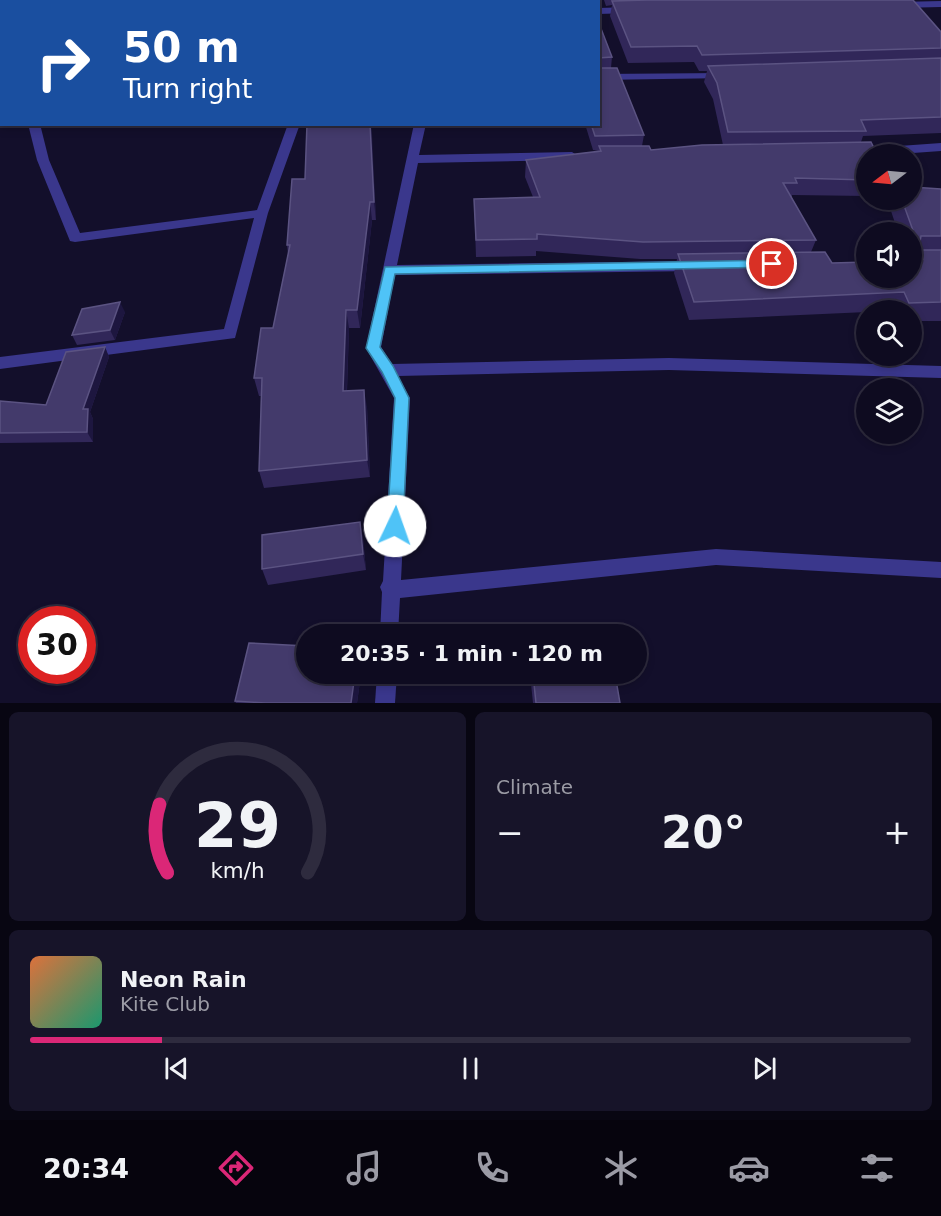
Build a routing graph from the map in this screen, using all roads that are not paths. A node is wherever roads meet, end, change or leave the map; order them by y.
1 (941, 4) edge
2 (883, 6) edge
3 (644, 10) edge
4 (600, 11) edge
5 (737, 76) edge
6 (600, 77) edge
7 (34, 126) edge
8 (293, 126) edge
9 (420, 126) edge
10 (941, 147) edge
11 (840, 153) edge
12 (579, 156) edge
13 (413, 159) junction
14 (262, 213) junction
15 (713, 265) edge
16 (389, 270) junction
17 (0, 363) edge
18 (388, 370) junction
19 (941, 372) edge
20 (941, 570) edge
21 (390, 589) junction
22 (389, 624) edge
23 (386, 684) edge
24 (385, 703) edge

1 - 2 street
3 - 4 street
5 - 6 street
7 - 14 street
8 - 14 street
9 - 13 street
10 - 11 street
12 - 13 street
13 - 16 street
14 - 17 street
15 - 16 street
16 - 18 street
18 - 19 street
18 - 21 street
20 - 21 street
21 - 22 street
23 - 24 street

